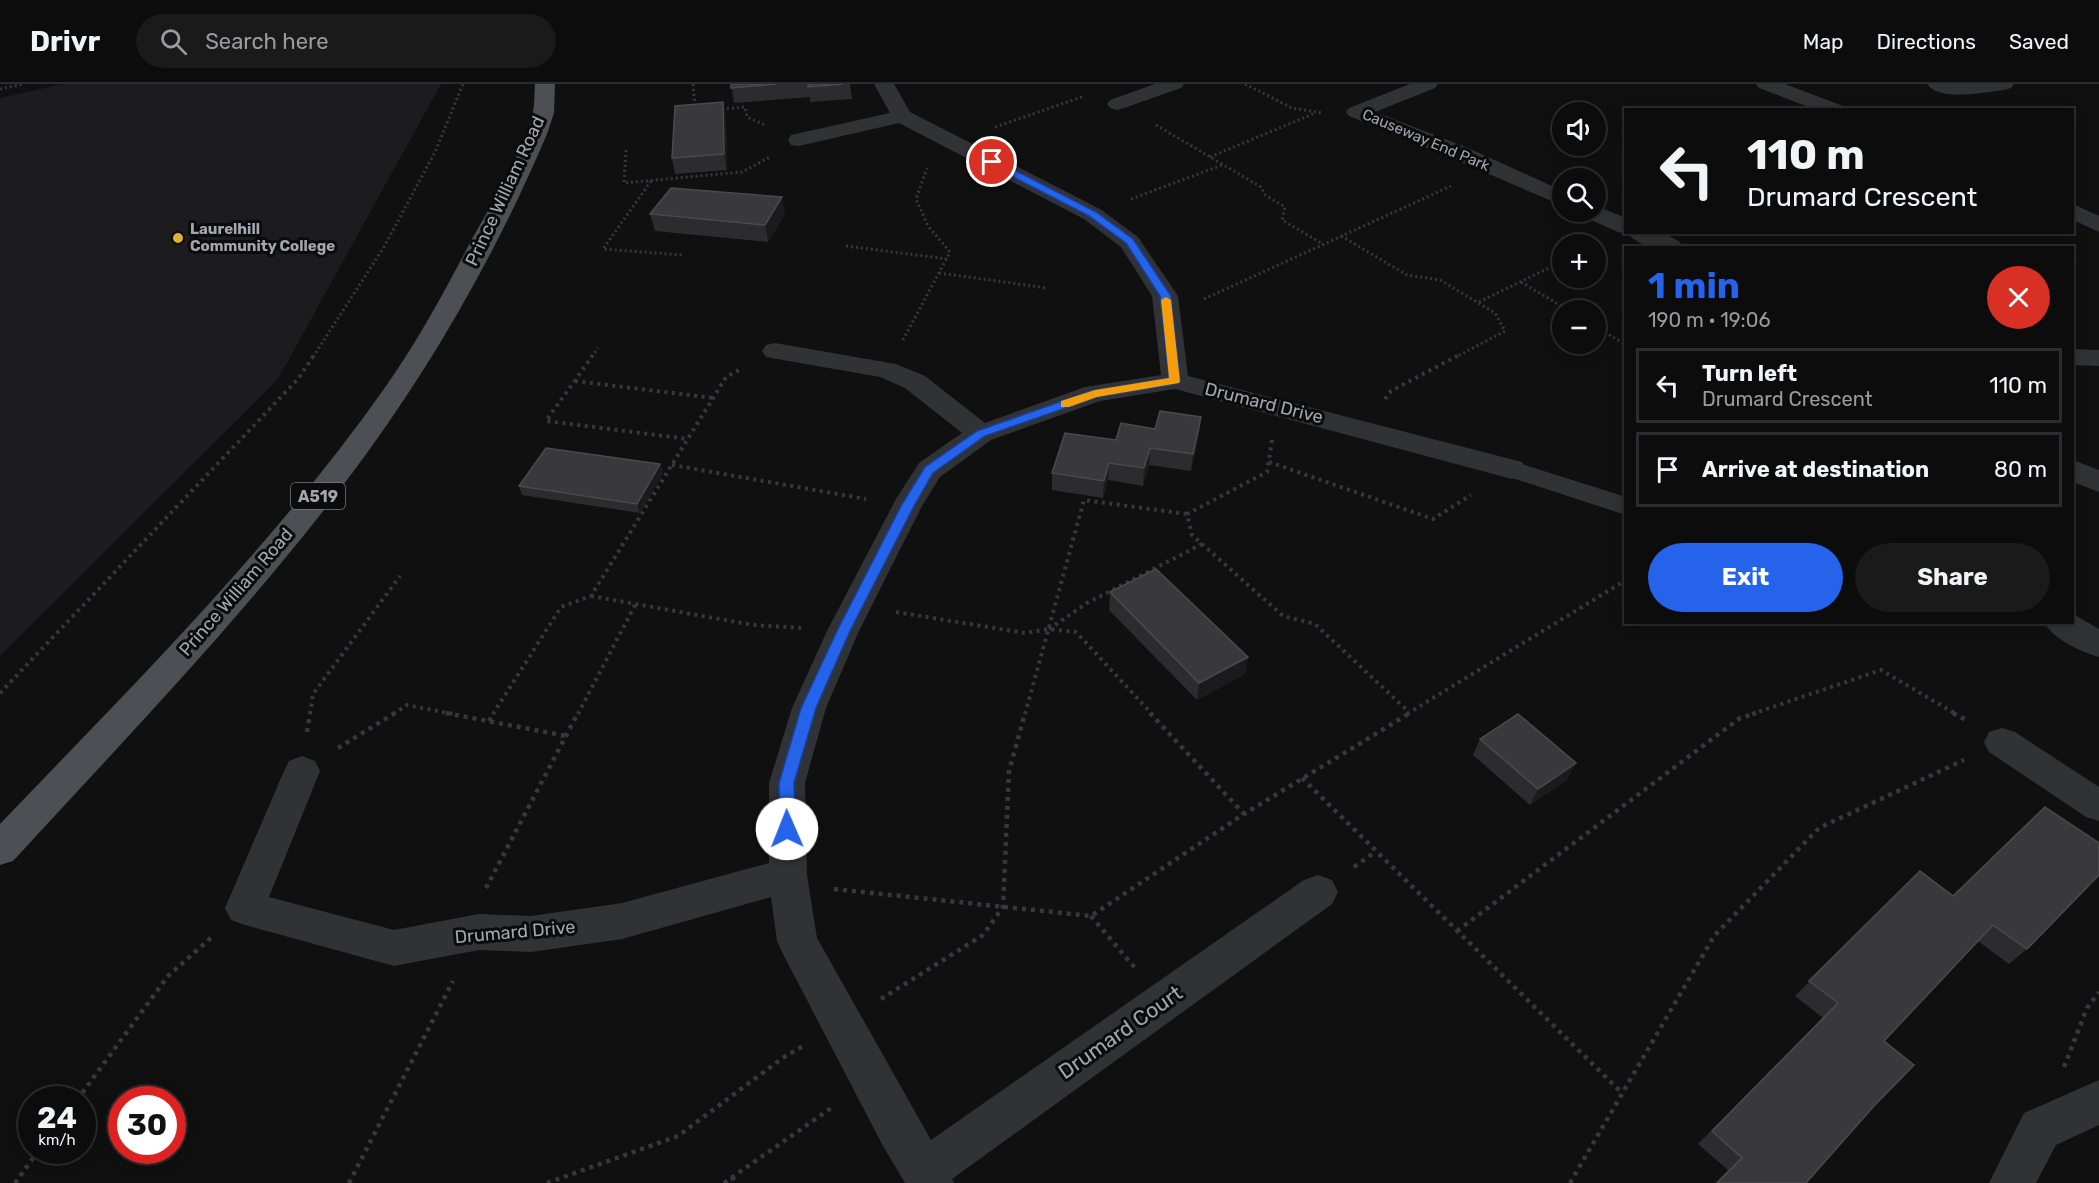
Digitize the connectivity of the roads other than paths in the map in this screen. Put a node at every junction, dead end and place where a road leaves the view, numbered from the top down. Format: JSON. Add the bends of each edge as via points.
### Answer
{"nodes":[{"id":1,"x":544,"y":84,"type":"edge"},
{"id":2,"x":884,"y":84,"type":"edge"},
{"id":3,"x":1174,"y":84,"type":"edge"},
{"id":4,"x":1428,"y":84,"type":"edge"},
{"id":5,"x":1767,"y":84,"type":"edge"},
{"id":6,"x":1937,"y":84,"type":"edge"},
{"id":7,"x":2004,"y":84,"type":"edge"},
{"id":8,"x":1117,"y":104,"type":"road end"},
{"id":9,"x":1831,"y":108,"type":"edge"},
{"id":10,"x":902,"y":116,"type":"junction"},
{"id":11,"x":799,"y":140,"type":"road end"},
{"id":12,"x":1552,"y":194,"type":"edge"},
{"id":13,"x":2074,"y":212,"type":"edge"},
{"id":14,"x":1606,"y":218,"type":"edge"},
{"id":15,"x":2099,"y":225,"type":"edge"},
{"id":16,"x":1624,"y":226,"type":"edge"},
{"id":17,"x":1643,"y":234,"type":"edge"},
{"id":18,"x":1669,"y":246,"type":"edge"},
{"id":19,"x":775,"y":351,"type":"road end"},
{"id":20,"x":2074,"y":357,"type":"edge"},
{"id":21,"x":2099,"y":358,"type":"edge"},
{"id":22,"x":1175,"y":381,"type":"junction"},
{"id":23,"x":981,"y":434,"type":"junction"},
{"id":24,"x":1512,"y":469,"type":"joint"},
{"id":25,"x":2074,"y":470,"type":"edge"},
{"id":26,"x":2099,"y":482,"type":"edge"},
{"id":27,"x":1624,"y":505,"type":"edge"},
{"id":28,"x":2063,"y":624,"type":"edge"},
{"id":29,"x":2099,"y":645,"type":"edge"},
{"id":30,"x":2002,"y":742,"type":"road end"},
{"id":31,"x":302,"y":771,"type":"road end"},
{"id":32,"x":2099,"y":806,"type":"edge"},
{"id":33,"x":0,"y":849,"type":"edge"},
{"id":34,"x":788,"y":875,"type":"junction"},
{"id":35,"x":1318,"y":892,"type":"dead end"},
{"id":36,"x":2099,"y":1102,"type":"edge"},
{"id":37,"x":927,"y":1177,"type":"edge"},
{"id":38,"x":2012,"y":1183,"type":"edge"}],
"edges":[{"from":1,"to":33,"type":"main road","name":"Prince William Road","number":"A519","via":[[542,120],[479,254],[425,348],[352,455],[213,622]]},
{"from":2,"to":10,"type":"street"},
{"from":3,"to":8,"type":"street"},
{"from":4,"to":12,"type":"street","name":"Causeway End Park","via":[[1356,112]]},
{"from":5,"to":9,"type":"street"},
{"from":6,"to":7,"type":"street","via":[[1951,90]]},
{"from":10,"to":11,"type":"street"},
{"from":10,"to":22,"type":"street","via":[[1092,214],[1130,242],[1165,296]]},
{"from":13,"to":15,"type":"street"},
{"from":14,"to":16,"type":"street"},
{"from":17,"to":18,"type":"street"},
{"from":19,"to":23,"type":"street","via":[[887,370],[915,382]]},
{"from":20,"to":21,"type":"street"},
{"from":22,"to":23,"type":"street","name":"Drumard Drive","via":[[1095,393]]},
{"from":22,"to":24,"type":"street","name":"Drumard Drive"},
{"from":23,"to":34,"type":"street","name":"Drumard Drive","via":[[929,470],[850,619],[809,708],[787,783]]},
{"from":24,"to":27,"type":"lane"},
{"from":25,"to":26,"type":"street"},
{"from":28,"to":29,"type":"street"},
{"from":30,"to":32,"type":"street"},
{"from":31,"to":34,"type":"street","name":"Drumard Drive","via":[[245,908],[394,948],[479,932],[531,934],[622,921]]},
{"from":34,"to":37,"type":"street","name":"Drumard Drive","via":[[797,941]]},
{"from":35,"to":37,"type":"street","name":"Drumard Court","via":[[1163,1001]]},
{"from":36,"to":38,"type":"street","via":[[2040,1129]]}]}
